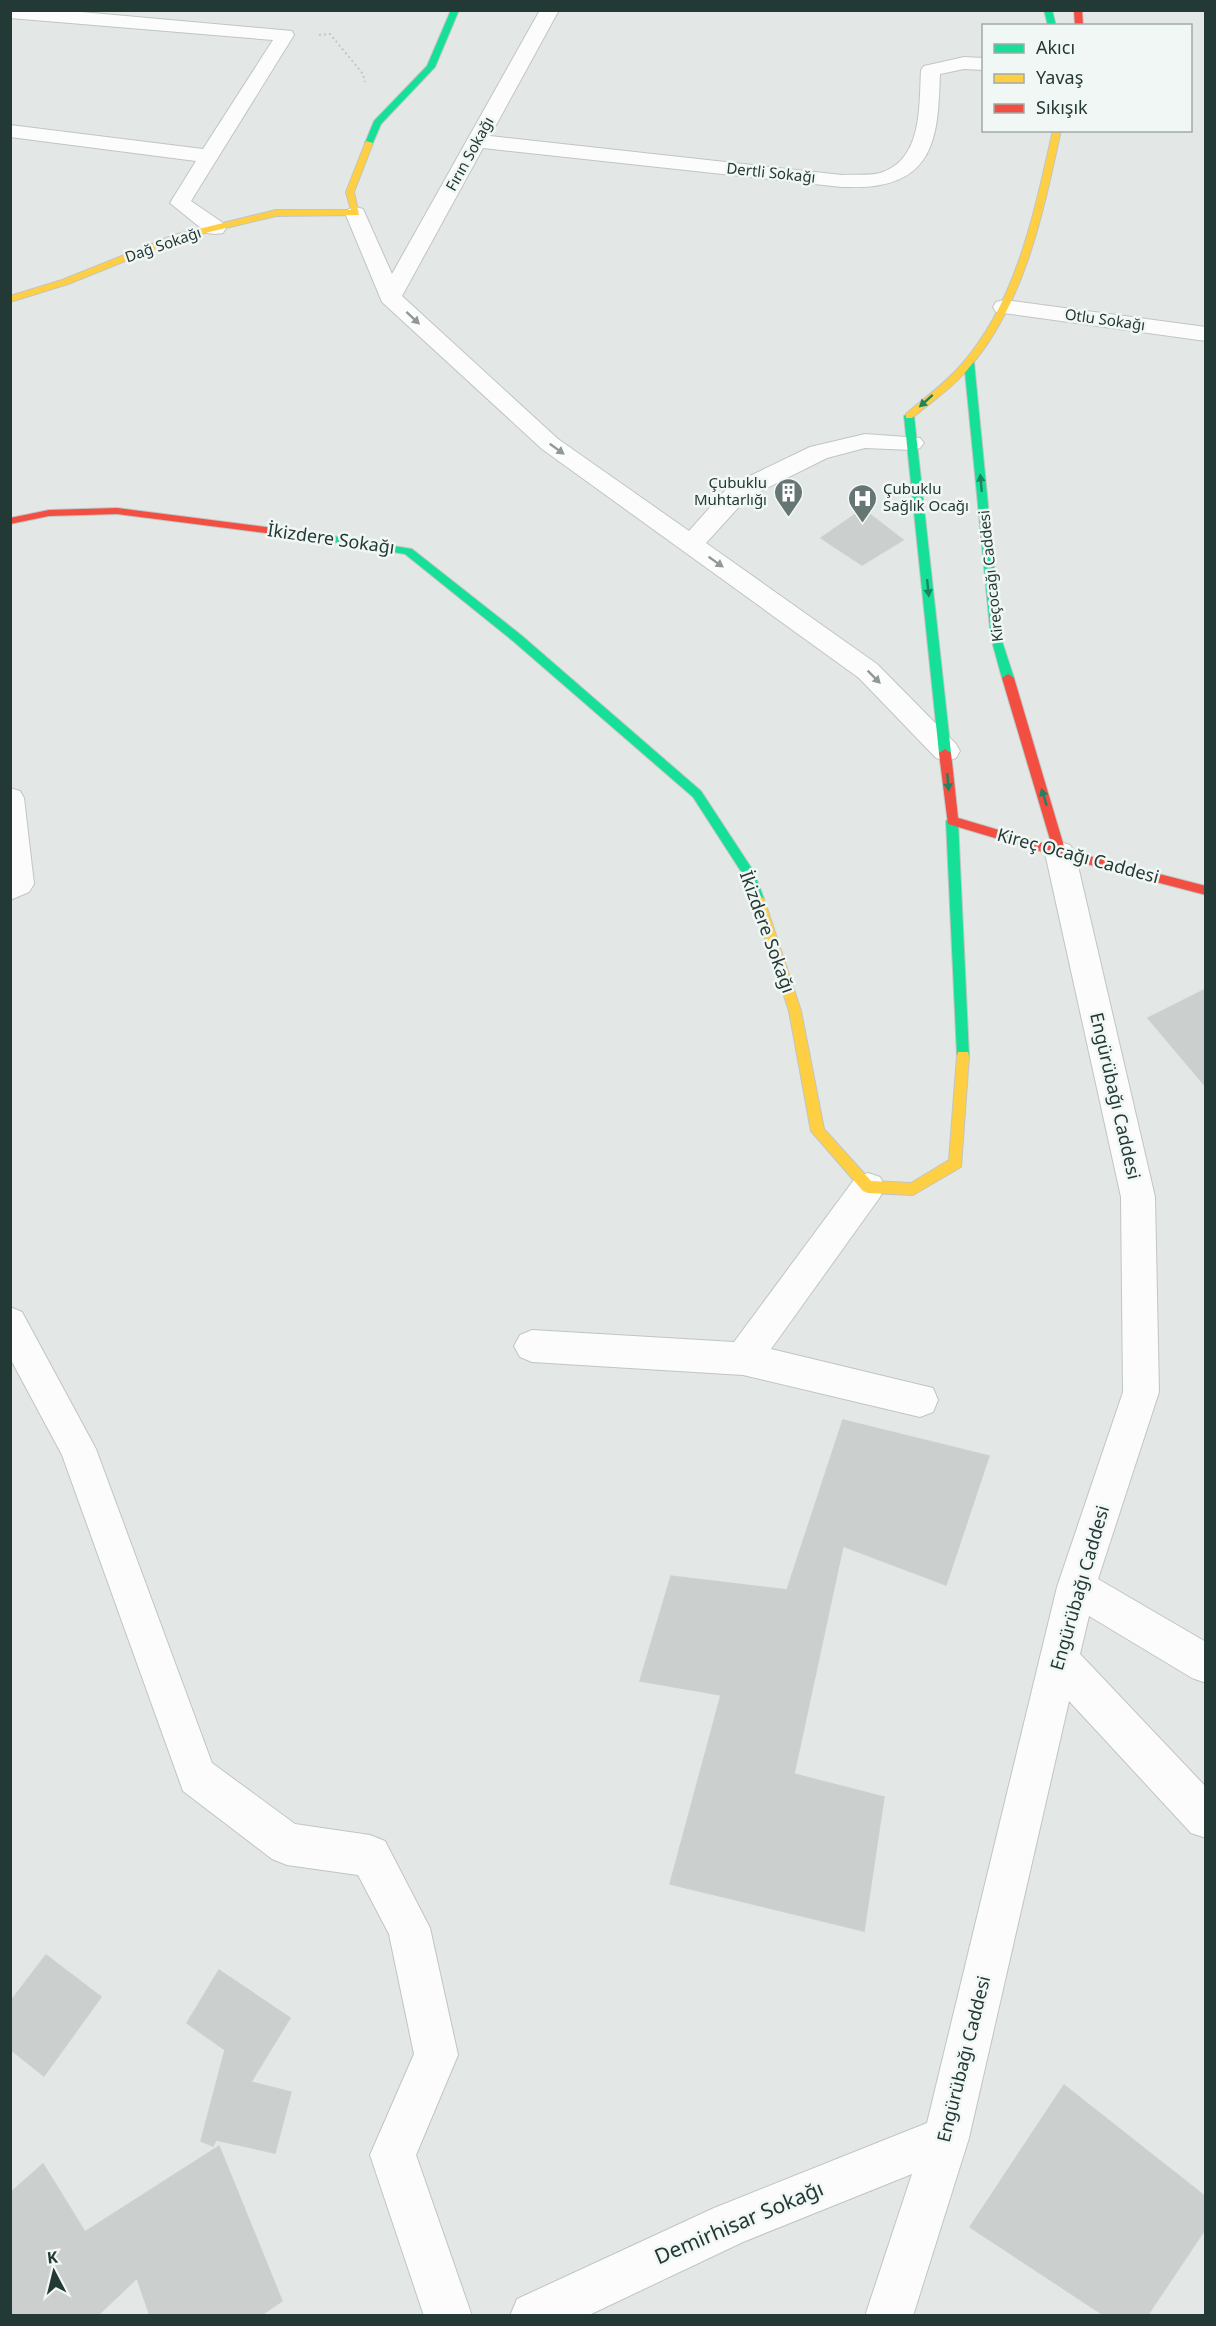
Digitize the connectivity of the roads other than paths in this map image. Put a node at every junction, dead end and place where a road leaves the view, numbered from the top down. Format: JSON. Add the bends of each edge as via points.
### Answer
{"nodes":[{"id":1,"x":455,"y":10,"type":"edge"},
{"id":2,"x":550,"y":10,"type":"edge"},
{"id":3,"x":10,"y":12,"type":"edge"},
{"id":4,"x":982,"y":64,"type":"edge"},
{"id":5,"x":10,"y":131,"type":"edge"},
{"id":6,"x":1057,"y":132,"type":"edge"},
{"id":7,"x":477,"y":141,"type":"junction"},
{"id":8,"x":209,"y":156,"type":"junction"},
{"id":9,"x":356,"y":213,"type":"junction"},
{"id":10,"x":215,"y":228,"type":"junction"},
{"id":11,"x":390,"y":297,"type":"junction"},
{"id":12,"x":10,"y":299,"type":"edge"},
{"id":13,"x":1004,"y":306,"type":"junction"},
{"id":14,"x":1206,"y":334,"type":"edge"},
{"id":15,"x":969,"y":362,"type":"junction"},
{"id":16,"x":912,"y":443,"type":"junction"},
{"id":17,"x":10,"y":521,"type":"edge"},
{"id":18,"x":690,"y":544,"type":"junction"},
{"id":19,"x":946,"y":751,"type":"junction"},
{"id":20,"x":10,"y":798,"type":"edge"},
{"id":21,"x":952,"y":821,"type":"junction"},
{"id":22,"x":1060,"y":853,"type":"junction"},
{"id":23,"x":10,"y":889,"type":"edge"},
{"id":24,"x":1206,"y":891,"type":"edge"},
{"id":25,"x":868,"y":1187,"type":"junction"},
{"id":26,"x":10,"y":1323,"type":"edge"},
{"id":27,"x":532,"y":1346,"type":"dead end"},
{"id":28,"x":743,"y":1359,"type":"junction"},
{"id":29,"x":920,"y":1400,"type":"dead end"},
{"id":30,"x":1076,"y":1587,"type":"junction"},
{"id":31,"x":1058,"y":1660,"type":"junction"},
{"id":32,"x":1206,"y":1664,"type":"edge"},
{"id":33,"x":1206,"y":1818,"type":"edge"},
{"id":34,"x":946,"y":2138,"type":"junction"},
{"id":35,"x":447,"y":2316,"type":"edge"},
{"id":36,"x":534,"y":2316,"type":"edge"},
{"id":37,"x":889,"y":2316,"type":"edge"}],
"edges":[{"from":1,"to":9,"type":"street","via":[[431,67],[377,123],[350,192]]},
{"from":2,"to":7,"type":"street","name":"Fırın Sokağı"},
{"from":3,"to":8,"type":"street","via":[[285,35]]},
{"from":4,"to":7,"type":"street","name":"Dertli Sokağı","via":[[964,63],[931,70],[926,137],[907,169],[886,178],[842,181]]},
{"from":5,"to":8,"type":"street"},
{"from":6,"to":13,"type":"street","via":[[1042,198]]},
{"from":7,"to":11,"type":"street","name":"Fırın Sokağı"},
{"from":8,"to":10,"type":"street","via":[[180,203]]},
{"from":9,"to":10,"type":"street","name":"Dağ Sokağı","via":[[276,213]]},
{"from":9,"to":11,"type":"street"},
{"from":10,"to":12,"type":"street","name":"Dağ Sokağı","via":[[177,237],[65,282]]},
{"from":11,"to":18,"type":"street","one_way":true,"via":[[550,444]]},
{"from":13,"to":14,"type":"street","name":"Otlu Sokağı"},
{"from":13,"to":15,"type":"street"},
{"from":15,"to":16,"type":"street","one_way":true,"via":[[909,416]]},
{"from":22,"to":15,"type":"street","name":"Kireçocağı Caddesi","one_way":true,"via":[[996,638]]},
{"from":16,"to":18,"type":"street","via":[[865,441],[819,452],[738,492]]},
{"from":16,"to":19,"type":"street","one_way":true},
{"from":17,"to":25,"type":"street","name":"İkizdere Sokağı","via":[[49,513],[117,511],[408,550],[517,638],[697,794],[750,874],[795,1011],[818,1131]]},
{"from":18,"to":19,"type":"street","one_way":true,"via":[[868,671]]},
{"from":19,"to":21,"type":"street","one_way":true},
{"from":20,"to":23,"type":"street","via":[[19,884]]},
{"from":21,"to":22,"type":"street","name":"Kireç Ocağı Caddesi"},
{"from":21,"to":25,"type":"street","via":[[963,1059],[956,1163],[913,1189]]},
{"from":22,"to":24,"type":"street","name":"Kireç Ocağı Caddesi"},
{"from":22,"to":30,"type":"street","name":"Engürübağı Caddesi","via":[[1138,1197],[1141,1392]]},
{"from":25,"to":28,"type":"street"},
{"from":26,"to":35,"type":"street","via":[[78,1449],[197,1777],[287,1844],[370,1856],[409,1928],[436,2055],[393,2155]]},
{"from":27,"to":28,"type":"street"},
{"from":28,"to":29,"type":"street"},
{"from":30,"to":31,"type":"street","name":"Engürübağı Caddesi"},
{"from":30,"to":32,"type":"street"},
{"from":31,"to":33,"type":"street"},
{"from":31,"to":34,"type":"street","name":"Engürübağı Caddesi"},
{"from":34,"to":36,"type":"street","name":"Demirhisar Sokağı","via":[[730,2224]]},
{"from":34,"to":37,"type":"street","name":"Engürübağı Caddesi"}]}
